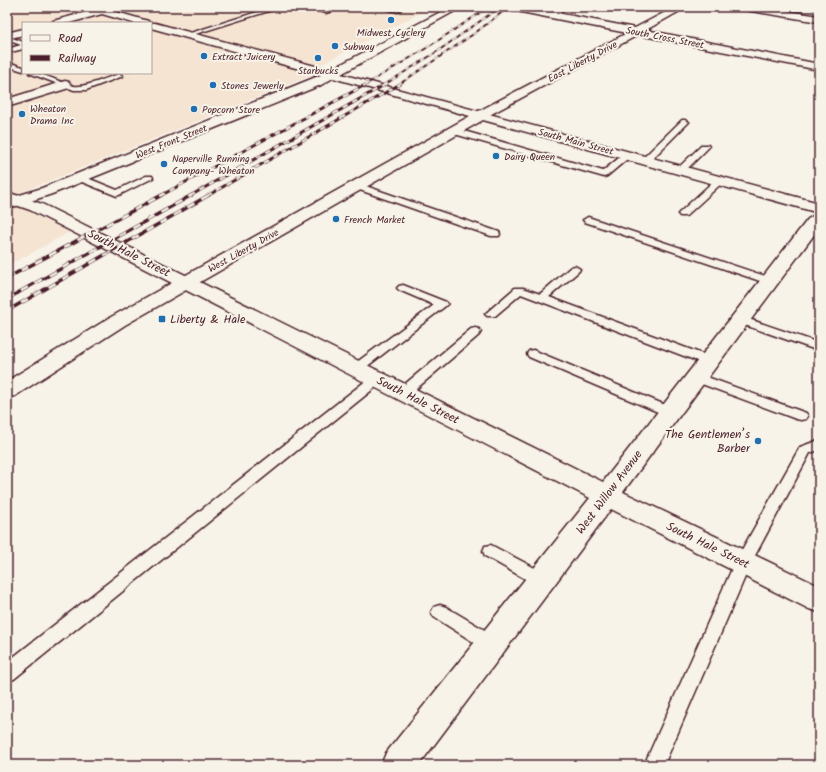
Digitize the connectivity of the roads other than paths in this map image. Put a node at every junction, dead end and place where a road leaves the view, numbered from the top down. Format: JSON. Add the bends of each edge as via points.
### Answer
{"nodes":[{"id":1,"x":86,"y":7,"type":"edge"},
{"id":2,"x":118,"y":7,"type":"edge"},
{"id":3,"x":279,"y":7,"type":"edge"},
{"id":4,"x":307,"y":7,"type":"edge"},
{"id":5,"x":339,"y":7,"type":"edge"},
{"id":6,"x":348,"y":7,"type":"edge"},
{"id":7,"x":353,"y":7,"type":"edge"},
{"id":8,"x":382,"y":7,"type":"edge"},
{"id":9,"x":457,"y":7,"type":"edge"},
{"id":10,"x":511,"y":7,"type":"edge"},
{"id":11,"x":563,"y":7,"type":"edge"},
{"id":12,"x":682,"y":7,"type":"edge"},
{"id":13,"x":748,"y":7,"type":"edge"},
{"id":14,"x":816,"y":7,"type":"edge"},
{"id":15,"x":819,"y":8,"type":"edge"},
{"id":16,"x":398,"y":10,"type":"dead end"},
{"id":17,"x":102,"y":11,"type":"junction"},
{"id":18,"x":553,"y":15,"type":"junction"},
{"id":19,"x":819,"y":20,"type":"edge"},
{"id":20,"x":61,"y":22,"type":"edge"},
{"id":21,"x":140,"y":22,"type":"edge"},
{"id":22,"x":152,"y":25,"type":"edge"},
{"id":23,"x":638,"y":31,"type":"junction"},
{"id":24,"x":22,"y":32,"type":"edge"},
{"id":25,"x":187,"y":35,"type":"junction"},
{"id":26,"x":7,"y":37,"type":"edge"},
{"id":27,"x":22,"y":44,"type":"edge"},
{"id":28,"x":22,"y":47,"type":"edge"},
{"id":29,"x":7,"y":51,"type":"edge"},
{"id":30,"x":22,"y":63,"type":"edge"},
{"id":31,"x":9,"y":66,"type":"edge"},
{"id":32,"x":819,"y":67,"type":"edge"},
{"id":33,"x":22,"y":70,"type":"edge"},
{"id":34,"x":35,"y":74,"type":"edge"},
{"id":35,"x":54,"y":74,"type":"edge"},
{"id":36,"x":333,"y":74,"type":"junction"},
{"id":37,"x":120,"y":76,"type":"dead end"},
{"id":38,"x":43,"y":77,"type":"junction"},
{"id":39,"x":65,"y":85,"type":"junction"},
{"id":40,"x":7,"y":103,"type":"edge"},
{"id":41,"x":482,"y":115,"type":"junction"},
{"id":42,"x":685,"y":122,"type":"dead end"},
{"id":43,"x":454,"y":131,"type":"junction"},
{"id":44,"x":705,"y":147,"type":"dead end"},
{"id":45,"x":628,"y":155,"type":"junction"},
{"id":46,"x":646,"y":160,"type":"junction"},
{"id":47,"x":681,"y":170,"type":"junction"},
{"id":48,"x":80,"y":178,"type":"junction"},
{"id":49,"x":149,"y":178,"type":"dead end"},
{"id":50,"x":720,"y":180,"type":"junction"},
{"id":51,"x":357,"y":186,"type":"junction"},
{"id":52,"x":10,"y":201,"type":"edge"},
{"id":53,"x":819,"y":208,"type":"edge"},
{"id":54,"x":683,"y":214,"type":"dead end"},
{"id":55,"x":819,"y":219,"type":"edge"},
{"id":56,"x":588,"y":220,"type":"dead end"},
{"id":57,"x":495,"y":234,"type":"dead end"},
{"id":58,"x":575,"y":269,"type":"dead end"},
{"id":59,"x":770,"y":281,"type":"junction"},
{"id":60,"x":186,"y":282,"type":"junction"},
{"id":61,"x":403,"y":288,"type":"dead end"},
{"id":62,"x":541,"y":299,"type":"junction"},
{"id":63,"x":491,"y":314,"type":"dead end"},
{"id":64,"x":740,"y":320,"type":"junction"},
{"id":65,"x":475,"y":332,"type":"dead end"},
{"id":66,"x":819,"y":347,"type":"edge"},
{"id":67,"x":533,"y":354,"type":"dead end"},
{"id":68,"x":702,"y":369,"type":"junction"},
{"id":69,"x":366,"y":373,"type":"junction"},
{"id":70,"x":7,"y":391,"type":"edge"},
{"id":71,"x":404,"y":392,"type":"junction"},
{"id":72,"x":670,"y":412,"type":"junction"},
{"id":73,"x":801,"y":416,"type":"dead end"},
{"id":74,"x":819,"y":445,"type":"edge"},
{"id":75,"x":606,"y":495,"type":"junction"},
{"id":76,"x":492,"y":552,"type":"dead end"},
{"id":77,"x":743,"y":562,"type":"junction"},
{"id":78,"x":542,"y":580,"type":"junction"},
{"id":79,"x":819,"y":600,"type":"edge"},
{"id":80,"x":440,"y":612,"type":"dead end"},
{"id":81,"x":492,"y":644,"type":"junction"},
{"id":82,"x":7,"y":673,"type":"edge"},
{"id":83,"x":398,"y":765,"type":"edge"},
{"id":84,"x":654,"y":765,"type":"edge"}],
"edges":[{"from":1,"to":17,"type":"street"},
{"from":2,"to":17,"type":"street"},
{"from":3,"to":25,"type":"lane"},
{"from":4,"to":5,"type":"lane","via":[[326,11]]},
{"from":6,"to":7,"type":"lane"},
{"from":8,"to":16,"type":"lane"},
{"from":9,"to":36,"type":"street","name":"West Front Street"},
{"from":10,"to":18,"type":"street","name":"South Cross Street"},
{"from":11,"to":18,"type":"lane"},
{"from":12,"to":23,"type":"street","name":"East Liberty Drive"},
{"from":13,"to":19,"type":"street"},
{"from":14,"to":15,"type":"lane"},
{"from":17,"to":20,"type":"street"},
{"from":17,"to":21,"type":"street"},
{"from":18,"to":23,"type":"street","name":"South Cross Street"},
{"from":22,"to":25,"type":"street","name":"South Main Street"},
{"from":23,"to":32,"type":"street","name":"South Cross Street"},
{"from":23,"to":41,"type":"street","name":"East Liberty Drive"},
{"from":24,"to":26,"type":"street"},
{"from":25,"to":36,"type":"street","name":"South Main Street"},
{"from":26,"to":27,"type":"lane"},
{"from":28,"to":29,"type":"lane"},
{"from":30,"to":31,"type":"lane"},
{"from":31,"to":33,"type":"lane"},
{"from":34,"to":38,"type":"lane"},
{"from":35,"to":38,"type":"lane"},
{"from":36,"to":41,"type":"street","name":"South Main Street"},
{"from":36,"to":48,"type":"street","name":"West Front Street"},
{"from":37,"to":39,"type":"lane","via":[[83,88]]},
{"from":38,"to":39,"type":"lane"},
{"from":39,"to":40,"type":"street"},
{"from":41,"to":43,"type":"street","name":"West Liberty Drive"},
{"from":41,"to":45,"type":"street","name":"South Main Street"},
{"from":42,"to":46,"type":"lane"},
{"from":43,"to":45,"type":"lane","via":[[604,174]]},
{"from":43,"to":51,"type":"street","name":"West Liberty Drive"},
{"from":44,"to":47,"type":"lane"},
{"from":45,"to":46,"type":"street","name":"South Main Street"},
{"from":46,"to":47,"type":"street","name":"South Main Street"},
{"from":47,"to":50,"type":"street","name":"South Main Street"},
{"from":48,"to":49,"type":"lane","via":[[117,193]]},
{"from":48,"to":52,"type":"street","name":"West Front Street"},
{"from":50,"to":53,"type":"street","name":"South Main Street"},
{"from":50,"to":54,"type":"lane"},
{"from":51,"to":57,"type":"lane"},
{"from":51,"to":60,"type":"street","name":"West Liberty Drive"},
{"from":52,"to":60,"type":"street","name":"South Hale Street","via":[[36,207]]},
{"from":55,"to":59,"type":"street","name":"West Willow Avenue"},
{"from":56,"to":59,"type":"lane"},
{"from":58,"to":62,"type":"lane"},
{"from":59,"to":64,"type":"street","name":"West Willow Avenue"},
{"from":60,"to":69,"type":"street","name":"South Hale Street"},
{"from":60,"to":70,"type":"street","name":"West Liberty Drive","via":[[118,321]]},
{"from":61,"to":69,"type":"lane","via":[[442,304]]},
{"from":62,"to":63,"type":"lane","via":[[519,290]]},
{"from":62,"to":68,"type":"lane"},
{"from":64,"to":66,"type":"lane"},
{"from":64,"to":68,"type":"street","name":"West Willow Avenue"},
{"from":65,"to":71,"type":"lane"},
{"from":67,"to":72,"type":"lane"},
{"from":68,"to":72,"type":"street","name":"West Willow Avenue"},
{"from":68,"to":73,"type":"lane"},
{"from":69,"to":71,"type":"street","name":"South Hale Street"},
{"from":69,"to":82,"type":"lane"},
{"from":71,"to":75,"type":"street","name":"South Hale Street"},
{"from":72,"to":75,"type":"street","name":"West Willow Avenue"},
{"from":74,"to":77,"type":"lane","via":[[805,450]]},
{"from":75,"to":77,"type":"street","name":"South Hale Street"},
{"from":75,"to":78,"type":"street","name":"West Willow Avenue"},
{"from":76,"to":78,"type":"lane"},
{"from":77,"to":79,"type":"street","name":"South Hale Street"},
{"from":77,"to":84,"type":"lane"},
{"from":78,"to":81,"type":"street","name":"West Willow Avenue"},
{"from":80,"to":81,"type":"lane"},
{"from":81,"to":83,"type":"street","name":"West Willow Avenue"}]}
